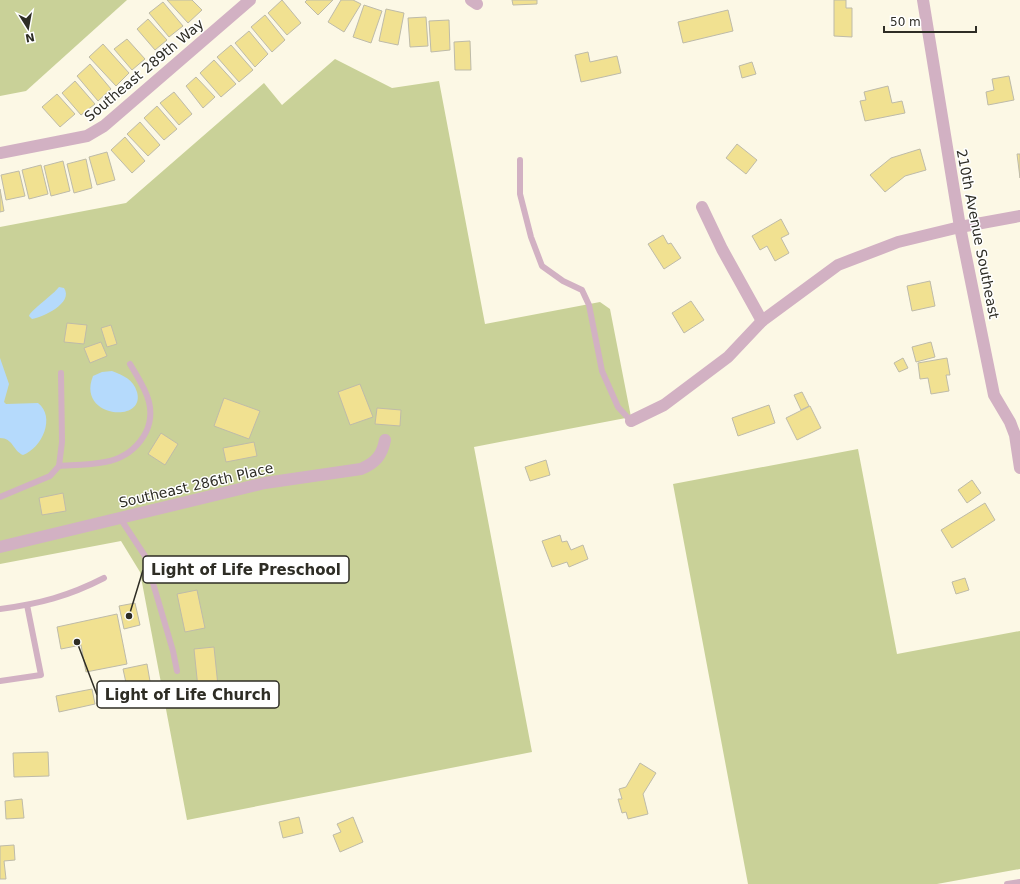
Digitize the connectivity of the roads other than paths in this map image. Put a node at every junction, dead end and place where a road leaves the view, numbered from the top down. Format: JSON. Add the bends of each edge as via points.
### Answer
{"nodes":[{"id":1,"x":250,"y":0,"type":"edge"},
{"id":2,"x":923,"y":0,"type":"edge"},
{"id":3,"x":0,"y":153,"type":"edge"},
{"id":4,"x":520,"y":160,"type":"dead end"},
{"id":5,"x":702,"y":207,"type":"dead end"},
{"id":6,"x":1020,"y":216,"type":"edge"},
{"id":7,"x":960,"y":227,"type":"junction"},
{"id":8,"x":762,"y":321,"type":"junction"},
{"id":9,"x":130,"y":364,"type":"dead end"},
{"id":10,"x":61,"y":373,"type":"dead end"},
{"id":11,"x":631,"y":421,"type":"joint"},
{"id":12,"x":385,"y":440,"type":"dead end"},
{"id":13,"x":59,"y":466,"type":"junction"},
{"id":14,"x":1020,"y":468,"type":"edge"},
{"id":15,"x":0,"y":496,"type":"edge"},
{"id":16,"x":120,"y":518,"type":"junction"},
{"id":17,"x":0,"y":547,"type":"edge"},
{"id":18,"x":104,"y":578,"type":"dead end"},
{"id":19,"x":27,"y":605,"type":"junction"},
{"id":20,"x":0,"y":609,"type":"edge"},
{"id":21,"x":177,"y":671,"type":"dead end"},
{"id":22,"x":0,"y":681,"type":"edge"},
{"id":23,"x":1020,"y":882,"type":"edge"},
{"id":24,"x":1008,"y":884,"type":"edge"}],
"edges":[{"from":1,"to":3,"type":"street","name":"Southeast 289th Way","via":[[104,126],[87,136]]},
{"from":2,"to":7,"type":"street","name":"210th Avenue Southeast"},
{"from":4,"to":11,"type":"lane","via":[[520,194],[531,237],[542,266],[563,281],[582,290],[589,305],[602,371],[618,407]]},
{"from":5,"to":8,"type":"street"},
{"from":6,"to":7,"type":"street"},
{"from":7,"to":8,"type":"street","via":[[898,242],[838,264]]},
{"from":7,"to":14,"type":"street","name":"210th Avenue Southeast","via":[[994,395],[1015,436]]},
{"from":8,"to":11,"type":"street","via":[[728,357],[664,405]]},
{"from":9,"to":13,"type":"lane","via":[[149,401],[150,420],[146,434],[120,458],[106,462]]},
{"from":10,"to":13,"type":"lane","via":[[62,442]]},
{"from":12,"to":16,"type":"street","name":"Southeast 286th Place","via":[[383,451],[374,463],[361,469],[265,483]]},
{"from":13,"to":15,"type":"lane","via":[[50,476]]},
{"from":16,"to":17,"type":"street","name":"Southeast 286th Place"},
{"from":16,"to":21,"type":"lane","via":[[145,556]]},
{"from":18,"to":19,"type":"lane","via":[[77,592]]},
{"from":19,"to":20,"type":"lane"},
{"from":19,"to":22,"type":"lane","via":[[41,675]]},
{"from":23,"to":24,"type":"lane"}]}
